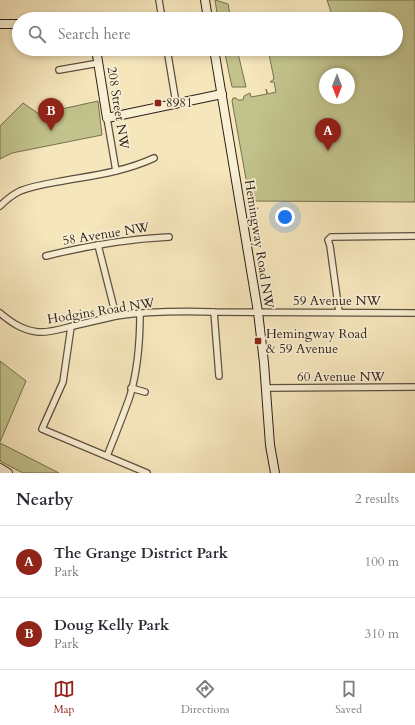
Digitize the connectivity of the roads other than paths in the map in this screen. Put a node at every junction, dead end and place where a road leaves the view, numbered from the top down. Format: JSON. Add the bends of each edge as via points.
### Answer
{"nodes":[{"id":1,"x":159,"y":0,"type":"edge"},
{"id":2,"x":205,"y":0,"type":"edge"},
{"id":3,"x":161,"y":12,"type":"edge"},
{"id":4,"x":207,"y":12,"type":"edge"},
{"id":5,"x":0,"y":24,"type":"edge"},
{"id":6,"x":12,"y":24,"type":"edge"},
{"id":7,"x":98,"y":56,"type":"edge"},
{"id":8,"x":168,"y":56,"type":"edge"},
{"id":9,"x":215,"y":56,"type":"edge"},
{"id":10,"x":99,"y":63,"type":"junction"},
{"id":11,"x":59,"y":70,"type":"dead end"},
{"id":12,"x":222,"y":94,"type":"junction"},
{"id":13,"x":176,"y":103,"type":"junction"},
{"id":14,"x":107,"y":118,"type":"junction"},
{"id":15,"x":154,"y":158,"type":"dead end"},
{"id":16,"x":116,"y":171,"type":"junction"},
{"id":17,"x":0,"y":206,"type":"edge"},
{"id":18,"x":415,"y":236,"type":"edge"},
{"id":19,"x":168,"y":237,"type":"dead end"},
{"id":20,"x":98,"y":245,"type":"junction"},
{"id":21,"x":46,"y":256,"type":"dead end"},
{"id":22,"x":214,"y":312,"type":"junction"},
{"id":23,"x":258,"y":312,"type":"junction"},
{"id":24,"x":339,"y":312,"type":"junction"},
{"id":25,"x":0,"y":313,"type":"edge"},
{"id":26,"x":140,"y":313,"type":"junction"},
{"id":27,"x":415,"y":313,"type":"edge"},
{"id":28,"x":116,"y":316,"type":"junction"},
{"id":29,"x":71,"y":327,"type":"junction"},
{"id":30,"x":219,"y":376,"type":"dead end"},
{"id":31,"x":415,"y":387,"type":"edge"},
{"id":32,"x":131,"y":388,"type":"junction"},
{"id":33,"x":266,"y":388,"type":"junction"},
{"id":34,"x":145,"y":392,"type":"dead end"},
{"id":35,"x":270,"y":445,"type":"junction"},
{"id":36,"x":107,"y":456,"type":"junction"},
{"id":37,"x":0,"y":468,"type":"edge"},
{"id":38,"x":8,"y":473,"type":"edge"},
{"id":39,"x":147,"y":473,"type":"edge"},
{"id":40,"x":270,"y":473,"type":"edge"},
{"id":41,"x":275,"y":473,"type":"edge"}],
"edges":[{"from":1,"to":3,"type":"street"},
{"from":2,"to":4,"type":"street"},
{"from":5,"to":6,"type":"street"},
{"from":7,"to":10,"type":"street","name":"208 Street NW"},
{"from":8,"to":13,"type":"street"},
{"from":9,"to":12,"type":"street","name":"Hemingway Road NW"},
{"from":10,"to":11,"type":"street"},
{"from":10,"to":14,"type":"street","name":"208 Street NW"},
{"from":12,"to":13,"type":"street"},
{"from":12,"to":23,"type":"street","name":"Hemingway Road NW"},
{"from":13,"to":14,"type":"street"},
{"from":14,"to":16,"type":"street","name":"208 Street NW"},
{"from":15,"to":16,"type":"street"},
{"from":16,"to":17,"type":"street","via":[[20,191]]},
{"from":18,"to":24,"type":"street","via":[[331,237],[328,240]]},
{"from":19,"to":20,"type":"street","name":"58 Avenue NW"},
{"from":20,"to":21,"type":"street","name":"58 Avenue NW"},
{"from":20,"to":28,"type":"street"},
{"from":22,"to":23,"type":"street","name":"Hodgins Road NW"},
{"from":22,"to":26,"type":"street","name":"Hodgins Road NW"},
{"from":22,"to":30,"type":"street"},
{"from":23,"to":24,"type":"street","name":"59 Avenue NW"},
{"from":23,"to":33,"type":"street","name":"Hemingway Road NW"},
{"from":24,"to":27,"type":"street","name":"59 Avenue NW"},
{"from":25,"to":29,"type":"street","name":"Hodgins Road NW","via":[[21,328],[38,332]]},
{"from":26,"to":28,"type":"street","name":"Hodgins Road NW"},
{"from":26,"to":32,"type":"street","via":[[139,353]]},
{"from":28,"to":29,"type":"street","name":"Hodgins Road NW"},
{"from":29,"to":36,"type":"street","via":[[62,382],[42,428]]},
{"from":31,"to":33,"type":"street","name":"60 Avenue NW"},
{"from":32,"to":34,"type":"street"},
{"from":32,"to":36,"type":"street"},
{"from":33,"to":35,"type":"street","name":"Hemingway Road NW"},
{"from":35,"to":40,"type":"street","name":"Hemingway Road NW"},
{"from":35,"to":41,"type":"street","name":"Hemingway Road NW"},
{"from":36,"to":39,"type":"street"},
{"from":37,"to":38,"type":"street"}]}
